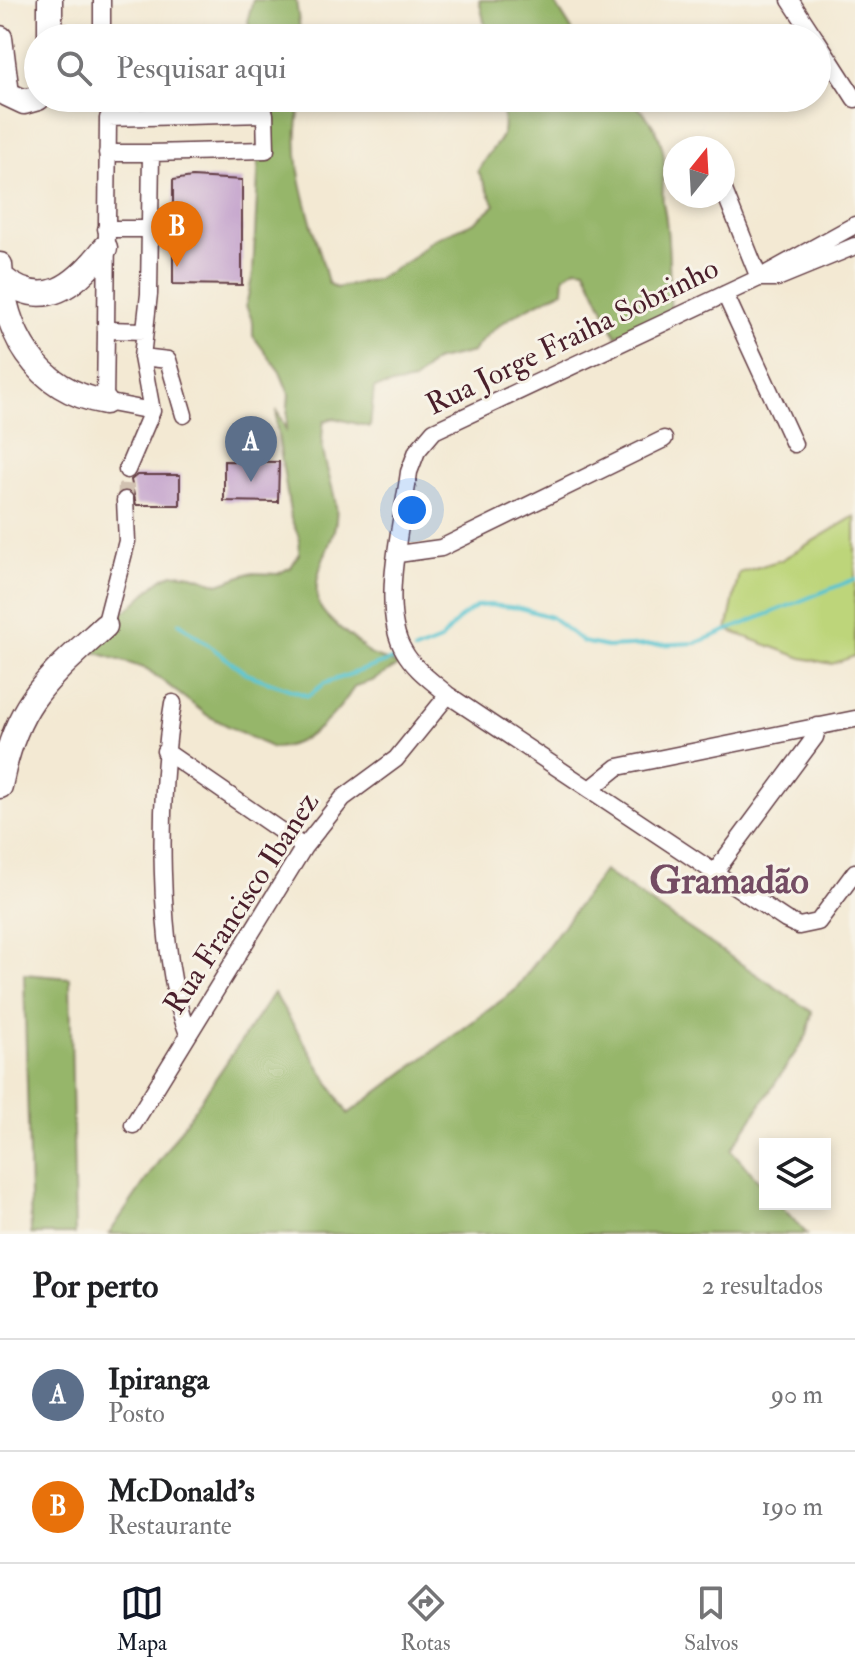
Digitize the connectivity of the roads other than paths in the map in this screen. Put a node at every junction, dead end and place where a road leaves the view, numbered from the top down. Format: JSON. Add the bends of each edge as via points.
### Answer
{"nodes":[{"id":1,"x":50,"y":0,"type":"edge"},
{"id":2,"x":102,"y":0,"type":"edge"},
{"id":3,"x":790,"y":0,"type":"edge"},
{"id":4,"x":50,"y":24,"type":"edge"},
{"id":5,"x":102,"y":24,"type":"edge"},
{"id":6,"x":806,"y":24,"type":"edge"},
{"id":7,"x":0,"y":38,"type":"edge"},
{"id":8,"x":831,"y":62,"type":"edge"},
{"id":9,"x":855,"y":99,"type":"edge"},
{"id":10,"x":24,"y":102,"type":"edge"},
{"id":11,"x":107,"y":153,"type":"junction"},
{"id":12,"x":151,"y":153,"type":"junction"},
{"id":13,"x":731,"y":208,"type":"edge"},
{"id":14,"x":855,"y":225,"type":"edge"},
{"id":15,"x":148,"y":229,"type":"junction"},
{"id":16,"x":106,"y":239,"type":"junction"},
{"id":17,"x":855,"y":246,"type":"edge"},
{"id":18,"x":0,"y":265,"type":"edge"},
{"id":19,"x":1,"y":277,"type":"edge"},
{"id":20,"x":759,"y":278,"type":"junction"},
{"id":21,"x":725,"y":294,"type":"junction"},
{"id":22,"x":106,"y":330,"type":"junction"},
{"id":23,"x":145,"y":331,"type":"junction"},
{"id":24,"x":142,"y":357,"type":"junction"},
{"id":25,"x":105,"y":402,"type":"junction"},
{"id":26,"x":152,"y":411,"type":"junction"},
{"id":27,"x":184,"y":415,"type":"dead end"},
{"id":28,"x":664,"y":439,"type":"dead end"},
{"id":29,"x":794,"y":444,"type":"dead end"},
{"id":30,"x":127,"y":470,"type":"tunnel mouth"},
{"id":31,"x":125,"y":500,"type":"tunnel mouth"},
{"id":32,"x":398,"y":554,"type":"junction"},
{"id":33,"x":105,"y":626,"type":"joint"},
{"id":34,"x":448,"y":695,"type":"junction"},
{"id":35,"x":173,"y":703,"type":"dead end"},
{"id":36,"x":855,"y":719,"type":"edge"},
{"id":37,"x":818,"y":726,"type":"junction"},
{"id":38,"x":165,"y":751,"type":"junction"},
{"id":39,"x":0,"y":786,"type":"edge"},
{"id":40,"x":592,"y":788,"type":"junction"},
{"id":41,"x":304,"y":847,"type":"junction"},
{"id":42,"x":715,"y":872,"type":"junction"},
{"id":43,"x":855,"y":872,"type":"edge"},
{"id":44,"x":188,"y":1034,"type":"junction"},
{"id":45,"x":133,"y":1125,"type":"dead end"}],
"edges":[{"from":1,"to":4,"type":"highway"},
{"from":2,"to":5,"type":"street"},
{"from":3,"to":6,"type":"street"},
{"from":7,"to":10,"type":"highway","via":[[7,94]]},
{"from":8,"to":9,"type":"street"},
{"from":11,"to":12,"type":"street"},
{"from":11,"to":12,"type":"street","via":[[108,118],[265,114],[266,150]]},
{"from":11,"to":16,"type":"street"},
{"from":12,"to":15,"type":"street"},
{"from":13,"to":20,"type":"street"},
{"from":14,"to":20,"type":"street"},
{"from":15,"to":16,"type":"street"},
{"from":15,"to":23,"type":"street"},
{"from":16,"to":19,"type":"highway","via":[[79,278],[62,290],[44,295],[13,287]]},
{"from":16,"to":22,"type":"street"},
{"from":17,"to":20,"type":"street","via":[[777,278]]},
{"from":18,"to":19,"type":"highway"},
{"from":19,"to":25,"type":"highway","via":[[11,323],[41,371],[77,397]]},
{"from":20,"to":21,"type":"street","name":"Rua Jorge Fraiha Sobrinho"},
{"from":21,"to":29,"type":"street"},
{"from":21,"to":32,"type":"street","name":"Rua Jorge Fraiha Sobrinho","via":[[434,431],[412,461]]},
{"from":22,"to":23,"type":"street"},
{"from":22,"to":25,"type":"street"},
{"from":23,"to":24,"type":"street"},
{"from":24,"to":26,"type":"street"},
{"from":24,"to":27,"type":"street","via":[[168,360]]},
{"from":25,"to":26,"type":"street"},
{"from":26,"to":30,"type":"street"},
{"from":28,"to":32,"type":"street","via":[[441,548]]},
{"from":31,"to":33,"type":"street","via":[[127,541]]},
{"from":32,"to":34,"type":"street","name":"Rua Jorge Fraiha Sobrinho","via":[[391,609],[396,635],[418,669]]},
{"from":33,"to":39,"type":"highway","via":[[32,697],[10,741]]},
{"from":34,"to":40,"type":"street","name":"Rua Jorge Fraiha Sobrinho"},
{"from":34,"to":41,"type":"street","name":"Rua Francisco Ibanez","via":[[396,759],[343,798]]},
{"from":35,"to":38,"type":"street"},
{"from":36,"to":37,"type":"street"},
{"from":37,"to":40,"type":"street","via":[[618,767]]},
{"from":37,"to":42,"type":"street"},
{"from":38,"to":41,"type":"street"},
{"from":38,"to":44,"type":"street","via":[[164,887],[176,1005]]},
{"from":40,"to":42,"type":"street","name":"Rua Jorge Fraiha Sobrinho"},
{"from":41,"to":44,"type":"street","name":"Rua Francisco Ibanez"},
{"from":42,"to":43,"type":"street","name":"Rua Jorge Fraiha Sobrinho","via":[[799,926],[818,922]]},
{"from":44,"to":45,"type":"street","name":"Rua Francisco Ibanez"}]}
